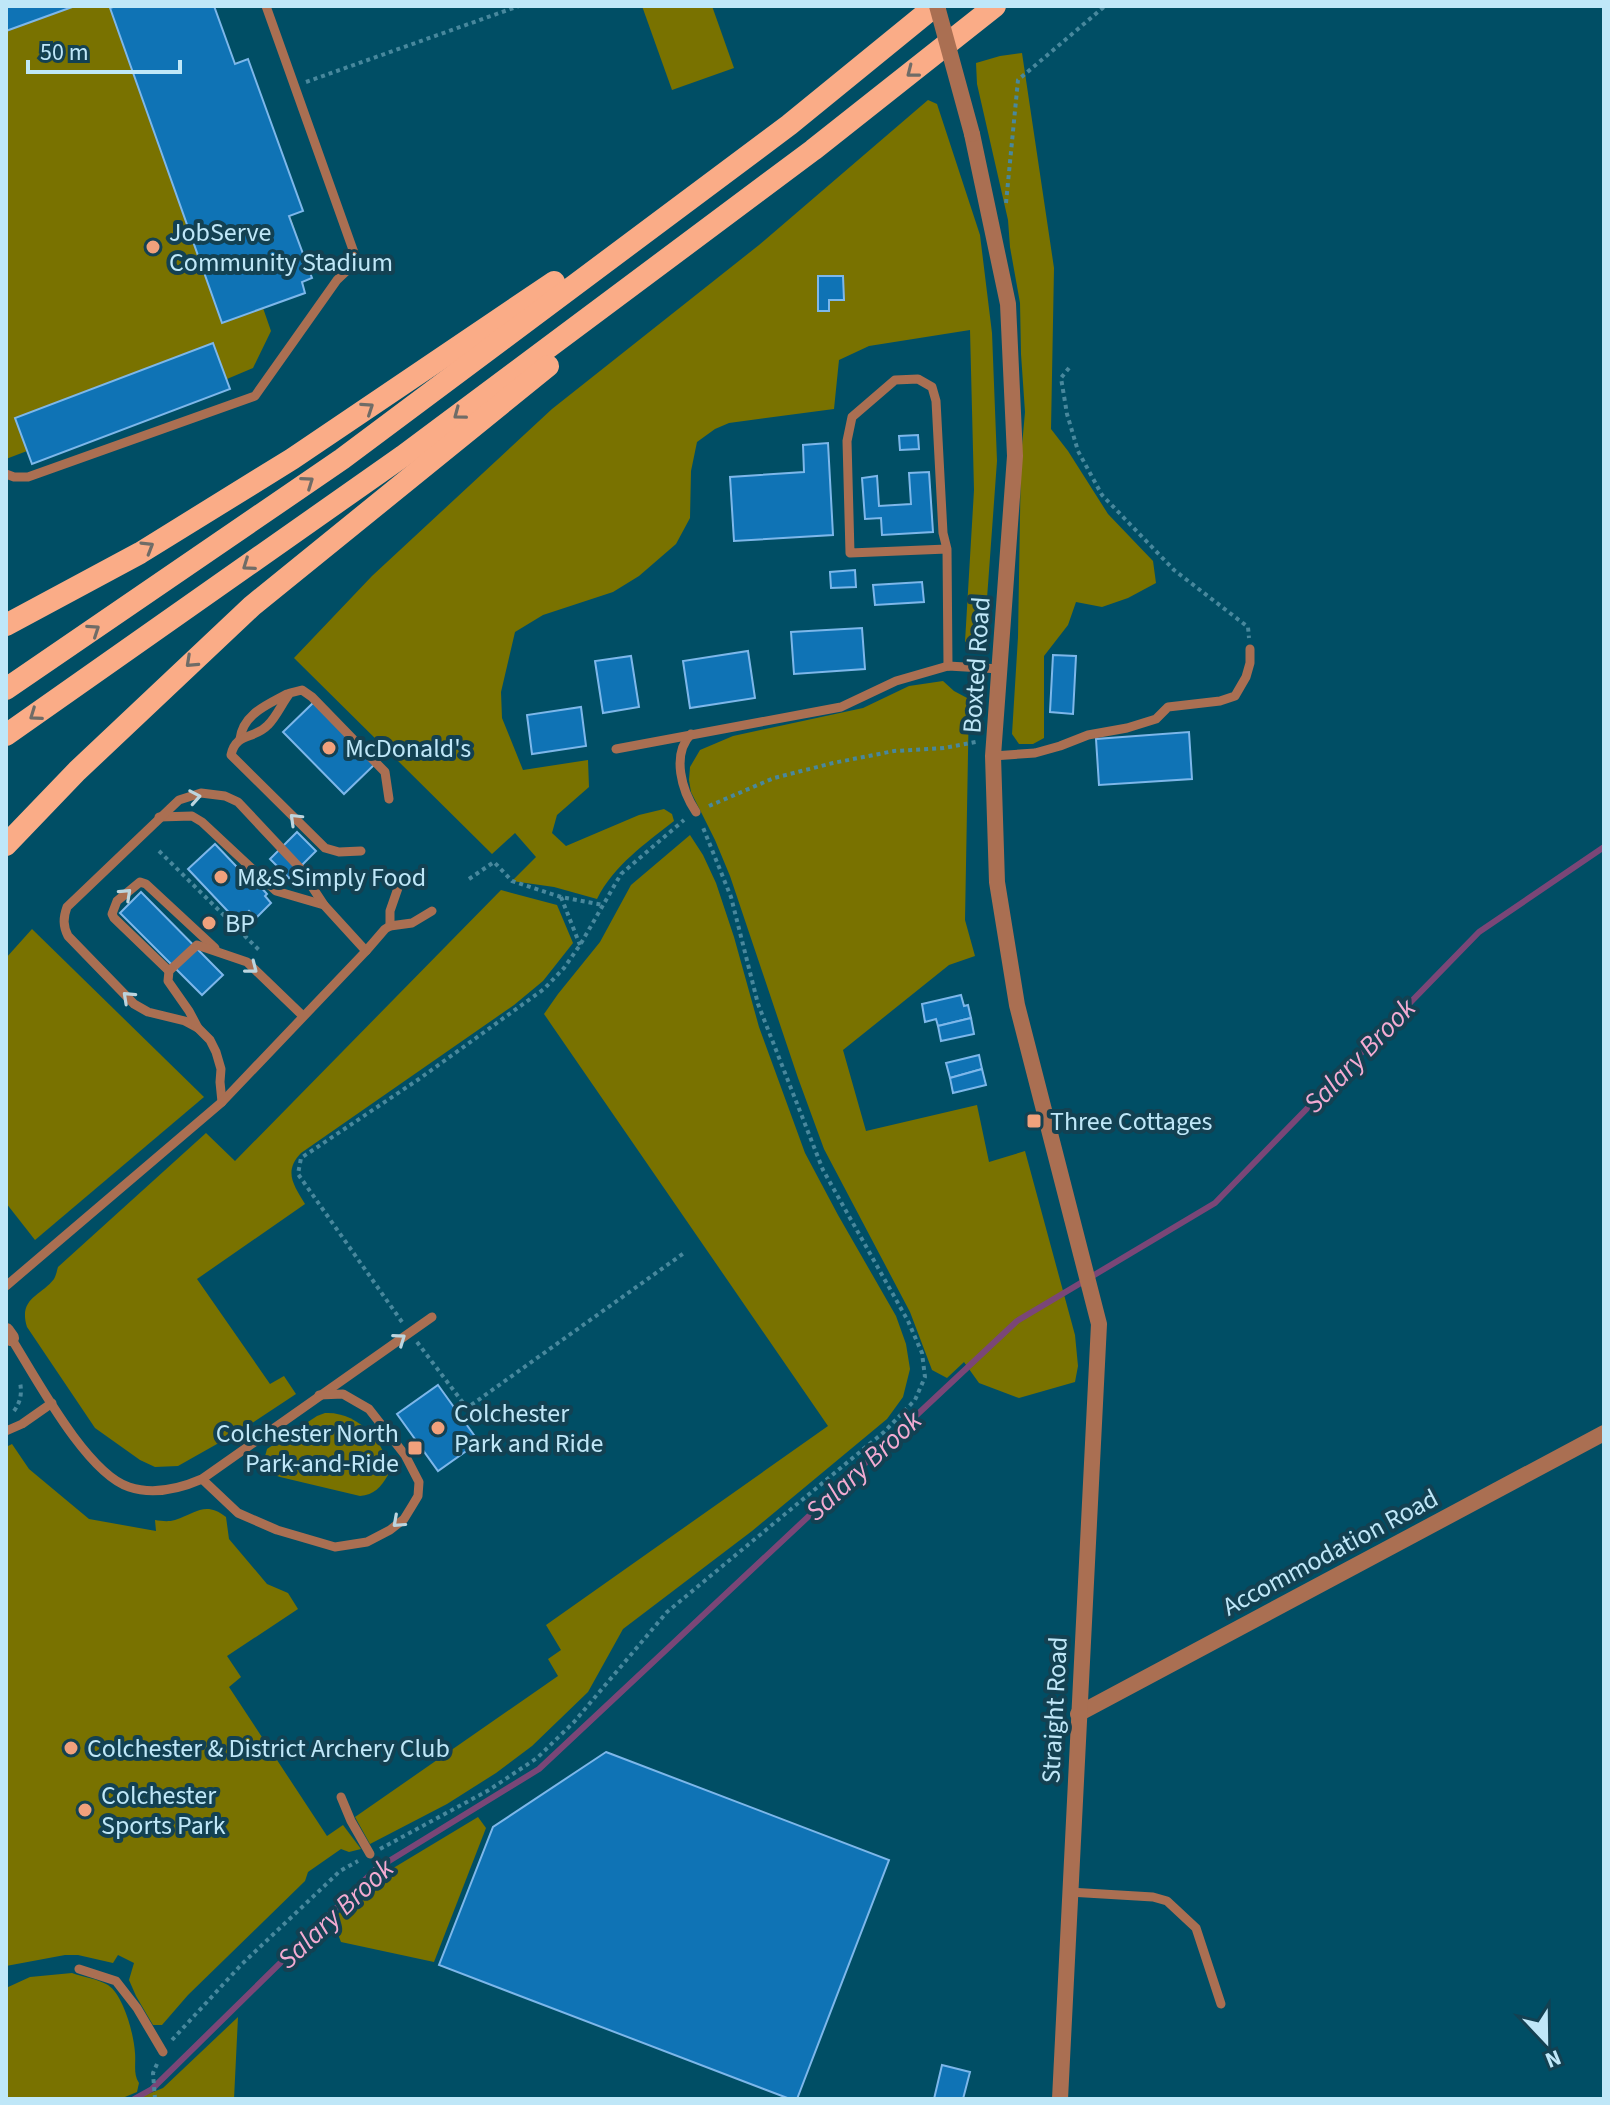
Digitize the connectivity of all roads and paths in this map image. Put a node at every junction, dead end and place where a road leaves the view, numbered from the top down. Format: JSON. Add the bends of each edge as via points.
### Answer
{"nodes":[{"id":1,"x":266,"y":6,"type":"edge"},
{"id":2,"x":519,"y":6,"type":"edge"},
{"id":3,"x":936,"y":6,"type":"edge"},
{"id":4,"x":995,"y":6,"type":"edge"},
{"id":5,"x":1105,"y":6,"type":"edge"},
{"id":6,"x":305,"y":82,"type":"dead end"},
{"id":7,"x":789,"y":125,"type":"junction"},
{"id":8,"x":813,"y":150,"type":"junction"},
{"id":9,"x":1007,"y":200,"type":"dead end"},
{"id":10,"x":1069,"y":368,"type":"dead end"},
{"id":11,"x":6,"y":474,"type":"edge"},
{"id":12,"x":947,"y":549,"type":"junction"},
{"id":13,"x":6,"y":625,"type":"edge"},
{"id":14,"x":1250,"y":649,"type":"joint"},
{"id":15,"x":948,"y":666,"type":"junction"},
{"id":16,"x":1000,"y":669,"type":"junction"},
{"id":17,"x":6,"y":689,"type":"edge"},
{"id":18,"x":290,"y":693,"type":"junction"},
{"id":19,"x":691,"y":734,"type":"junction"},
{"id":20,"x":6,"y":735,"type":"edge"},
{"id":21,"x":240,"y":739,"type":"junction"},
{"id":22,"x":616,"y":749,"type":"dead end"},
{"id":23,"x":993,"y":756,"type":"junction"},
{"id":24,"x":389,"y":799,"type":"dead end"},
{"id":25,"x":696,"y":812,"type":"junction"},
{"id":26,"x":159,"y":817,"type":"junction"},
{"id":27,"x":6,"y":845,"type":"edge"},
{"id":28,"x":159,"y":851,"type":"dead end"},
{"id":29,"x":361,"y":851,"type":"dead end"},
{"id":30,"x":469,"y":879,"type":"dead end"},
{"id":31,"x":398,"y":888,"type":"dead end"},
{"id":32,"x":561,"y":897,"type":"junction"},
{"id":33,"x":324,"y":905,"type":"junction"},
{"id":34,"x":603,"y":905,"type":"junction"},
{"id":35,"x":432,"y":911,"type":"dead end"},
{"id":36,"x":387,"y":928,"type":"junction"},
{"id":37,"x":580,"y":945,"type":"junction"},
{"id":38,"x":259,"y":951,"type":"dead end"},
{"id":39,"x":366,"y":951,"type":"junction"},
{"id":40,"x":222,"y":955,"type":"junction"},
{"id":41,"x":169,"y":971,"type":"junction"},
{"id":42,"x":303,"y":1016,"type":"junction"},
{"id":43,"x":198,"y":1028,"type":"junction"},
{"id":44,"x":222,"y":1102,"type":"junction"},
{"id":45,"x":684,"y":1253,"type":"dead end"},
{"id":46,"x":6,"y":1286,"type":"edge"},
{"id":47,"x":432,"y":1317,"type":"dead end"},
{"id":48,"x":1099,"y":1324,"type":"joint"},
{"id":49,"x":410,"y":1332,"type":"junction"},
{"id":50,"x":8,"y":1334,"type":"edge"},
{"id":51,"x":13,"y":1371,"type":"dead end"},
{"id":52,"x":319,"y":1395,"type":"junction"},
{"id":53,"x":52,"y":1403,"type":"junction"},
{"id":54,"x":14,"y":1412,"type":"dead end"},
{"id":55,"x":6,"y":1431,"type":"edge"},
{"id":56,"x":1604,"y":1433,"type":"edge"},
{"id":57,"x":202,"y":1479,"type":"junction"},
{"id":58,"x":1078,"y":1714,"type":"junction"},
{"id":59,"x":341,"y":1797,"type":"dead end"},
{"id":60,"x":370,"y":1854,"type":"junction"},
{"id":61,"x":1069,"y":1892,"type":"junction"},
{"id":62,"x":79,"y":1969,"type":"dead end"},
{"id":63,"x":120,"y":1970,"type":"dead end"},
{"id":64,"x":116,"y":1981,"type":"junction"},
{"id":65,"x":1221,"y":2004,"type":"dead end"},
{"id":66,"x":163,"y":2052,"type":"junction"},
{"id":67,"x":156,"y":2098,"type":"edge"},
{"id":68,"x":1060,"y":2099,"type":"edge"}],
"edges":[{"from":1,"to":11,"type":"lane","via":[[357,261],[337,280],[255,396],[28,477]]},
{"from":2,"to":6,"type":"path"},
{"from":3,"to":7,"type":"highway"},
{"from":3,"to":16,"type":"street","name":"Boxted Road","bridge":true,"via":[[972,134],[1008,304],[1015,456]]},
{"from":4,"to":8,"type":"highway","one_way":true},
{"from":5,"to":9,"type":"path","via":[[1018,80]]},
{"from":13,"to":7,"type":"highway","one_way":true,"via":[[140,553],[292,459]]},
{"from":17,"to":7,"type":"highway","one_way":true,"via":[[342,459]]},
{"from":8,"to":20,"type":"highway","one_way":true,"via":[[403,456]]},
{"from":8,"to":27,"type":"highway","one_way":true,"via":[[252,606]]},
{"from":10,"to":14,"type":"path","via":[[1061,378],[1067,414],[1078,451],[1102,495],[1174,570],[1248,627]]},
{"from":12,"to":12,"type":"lane","via":[[850,553],[847,441],[852,417],[895,380],[918,379],[932,387]]},
{"from":12,"to":15,"type":"lane"},
{"from":14,"to":23,"type":"lane","via":[[1246,677],[1235,696],[1168,707],[1156,719],[1035,753]]},
{"from":15,"to":16,"type":"lane"},
{"from":15,"to":19,"type":"lane","via":[[896,681],[841,707]]},
{"from":16,"to":23,"type":"street","name":"Boxted Road"},
{"from":18,"to":21,"type":"lane","via":[[269,725]]},
{"from":18,"to":21,"type":"lane","via":[[258,709],[241,728]]},
{"from":18,"to":24,"type":"lane","via":[[302,690],[312,697],[385,772]]},
{"from":19,"to":22,"type":"lane"},
{"from":19,"to":25,"type":"lane","via":[[682,750],[681,781]]},
{"from":29,"to":21,"type":"lane","one_way":true,"via":[[325,848],[231,755]]},
{"from":23,"to":25,"type":"path","via":[[976,742],[894,751],[774,778]]},
{"from":23,"to":48,"type":"street","name":"Boxted Road","via":[[997,882],[1017,1005]]},
{"from":25,"to":34,"type":"path","via":[[621,874]]},
{"from":25,"to":60,"type":"path","via":[[731,897],[758,1004],[823,1170],[908,1321],[922,1353],[925,1377],[915,1400],[884,1432],[667,1612],[537,1758]]},
{"from":26,"to":33,"type":"lane","via":[[192,816],[276,891]]},
{"from":26,"to":33,"type":"lane","one_way":true,"via":[[179,800],[201,793],[238,802],[299,867]]},
{"from":43,"to":26,"type":"lane","one_way":true,"via":[[134,1004],[64,927],[67,907]]},
{"from":28,"to":38,"type":"path"},
{"from":30,"to":32,"type":"path","via":[[494,862],[512,881]]},
{"from":31,"to":36,"type":"lane"},
{"from":32,"to":34,"type":"path"},
{"from":32,"to":37,"type":"path"},
{"from":33,"to":39,"type":"lane"},
{"from":34,"to":37,"type":"path"},
{"from":35,"to":36,"type":"lane","via":[[412,923]]},
{"from":36,"to":39,"type":"lane"},
{"from":37,"to":49,"type":"path","via":[[544,989],[301,1158],[298,1174]]},
{"from":39,"to":42,"type":"lane"},
{"from":40,"to":41,"type":"lane","via":[[197,945]]},
{"from":41,"to":40,"type":"lane","one_way":true,"via":[[112,914],[117,901],[140,882]]},
{"from":40,"to":42,"type":"lane","one_way":true,"via":[[247,962]]},
{"from":41,"to":43,"type":"lane","via":[[168,981]]},
{"from":42,"to":44,"type":"lane"},
{"from":43,"to":44,"type":"lane","via":[[216,1052]]},
{"from":44,"to":46,"type":"lane"},
{"from":45,"to":49,"type":"path","via":[[467,1408]]},
{"from":47,"to":49,"type":"lane"},
{"from":48,"to":58,"type":"street","name":"Straight Road"},
{"from":52,"to":49,"type":"lane","one_way":true},
{"from":50,"to":53,"type":"lane"},
{"from":51,"to":54,"type":"path","via":[[21,1382]]},
{"from":52,"to":57,"type":"lane"},
{"from":52,"to":57,"type":"lane","one_way":true,"via":[[343,1394],[369,1409],[405,1455],[419,1482],[418,1496],[390,1530],[367,1542],[335,1547],[238,1513]]},
{"from":53,"to":55,"type":"lane"},
{"from":53,"to":57,"type":"lane","via":[[86,1452],[109,1476],[129,1487],[159,1491]]},
{"from":56,"to":58,"type":"street","name":"Accommodation Road"},
{"from":58,"to":61,"type":"street","name":"Straight Road"},
{"from":59,"to":60,"type":"lane"},
{"from":60,"to":66,"type":"path","via":[[340,1871],[260,1946]]},
{"from":61,"to":65,"type":"lane","via":[[1167,1901],[1196,1928]]},
{"from":61,"to":68,"type":"street","name":"Straight Road"},
{"from":62,"to":64,"type":"lane"},
{"from":63,"to":64,"type":"lane"},
{"from":64,"to":66,"type":"lane"},
{"from":66,"to":67,"type":"path","via":[[153,2073]]}]}
